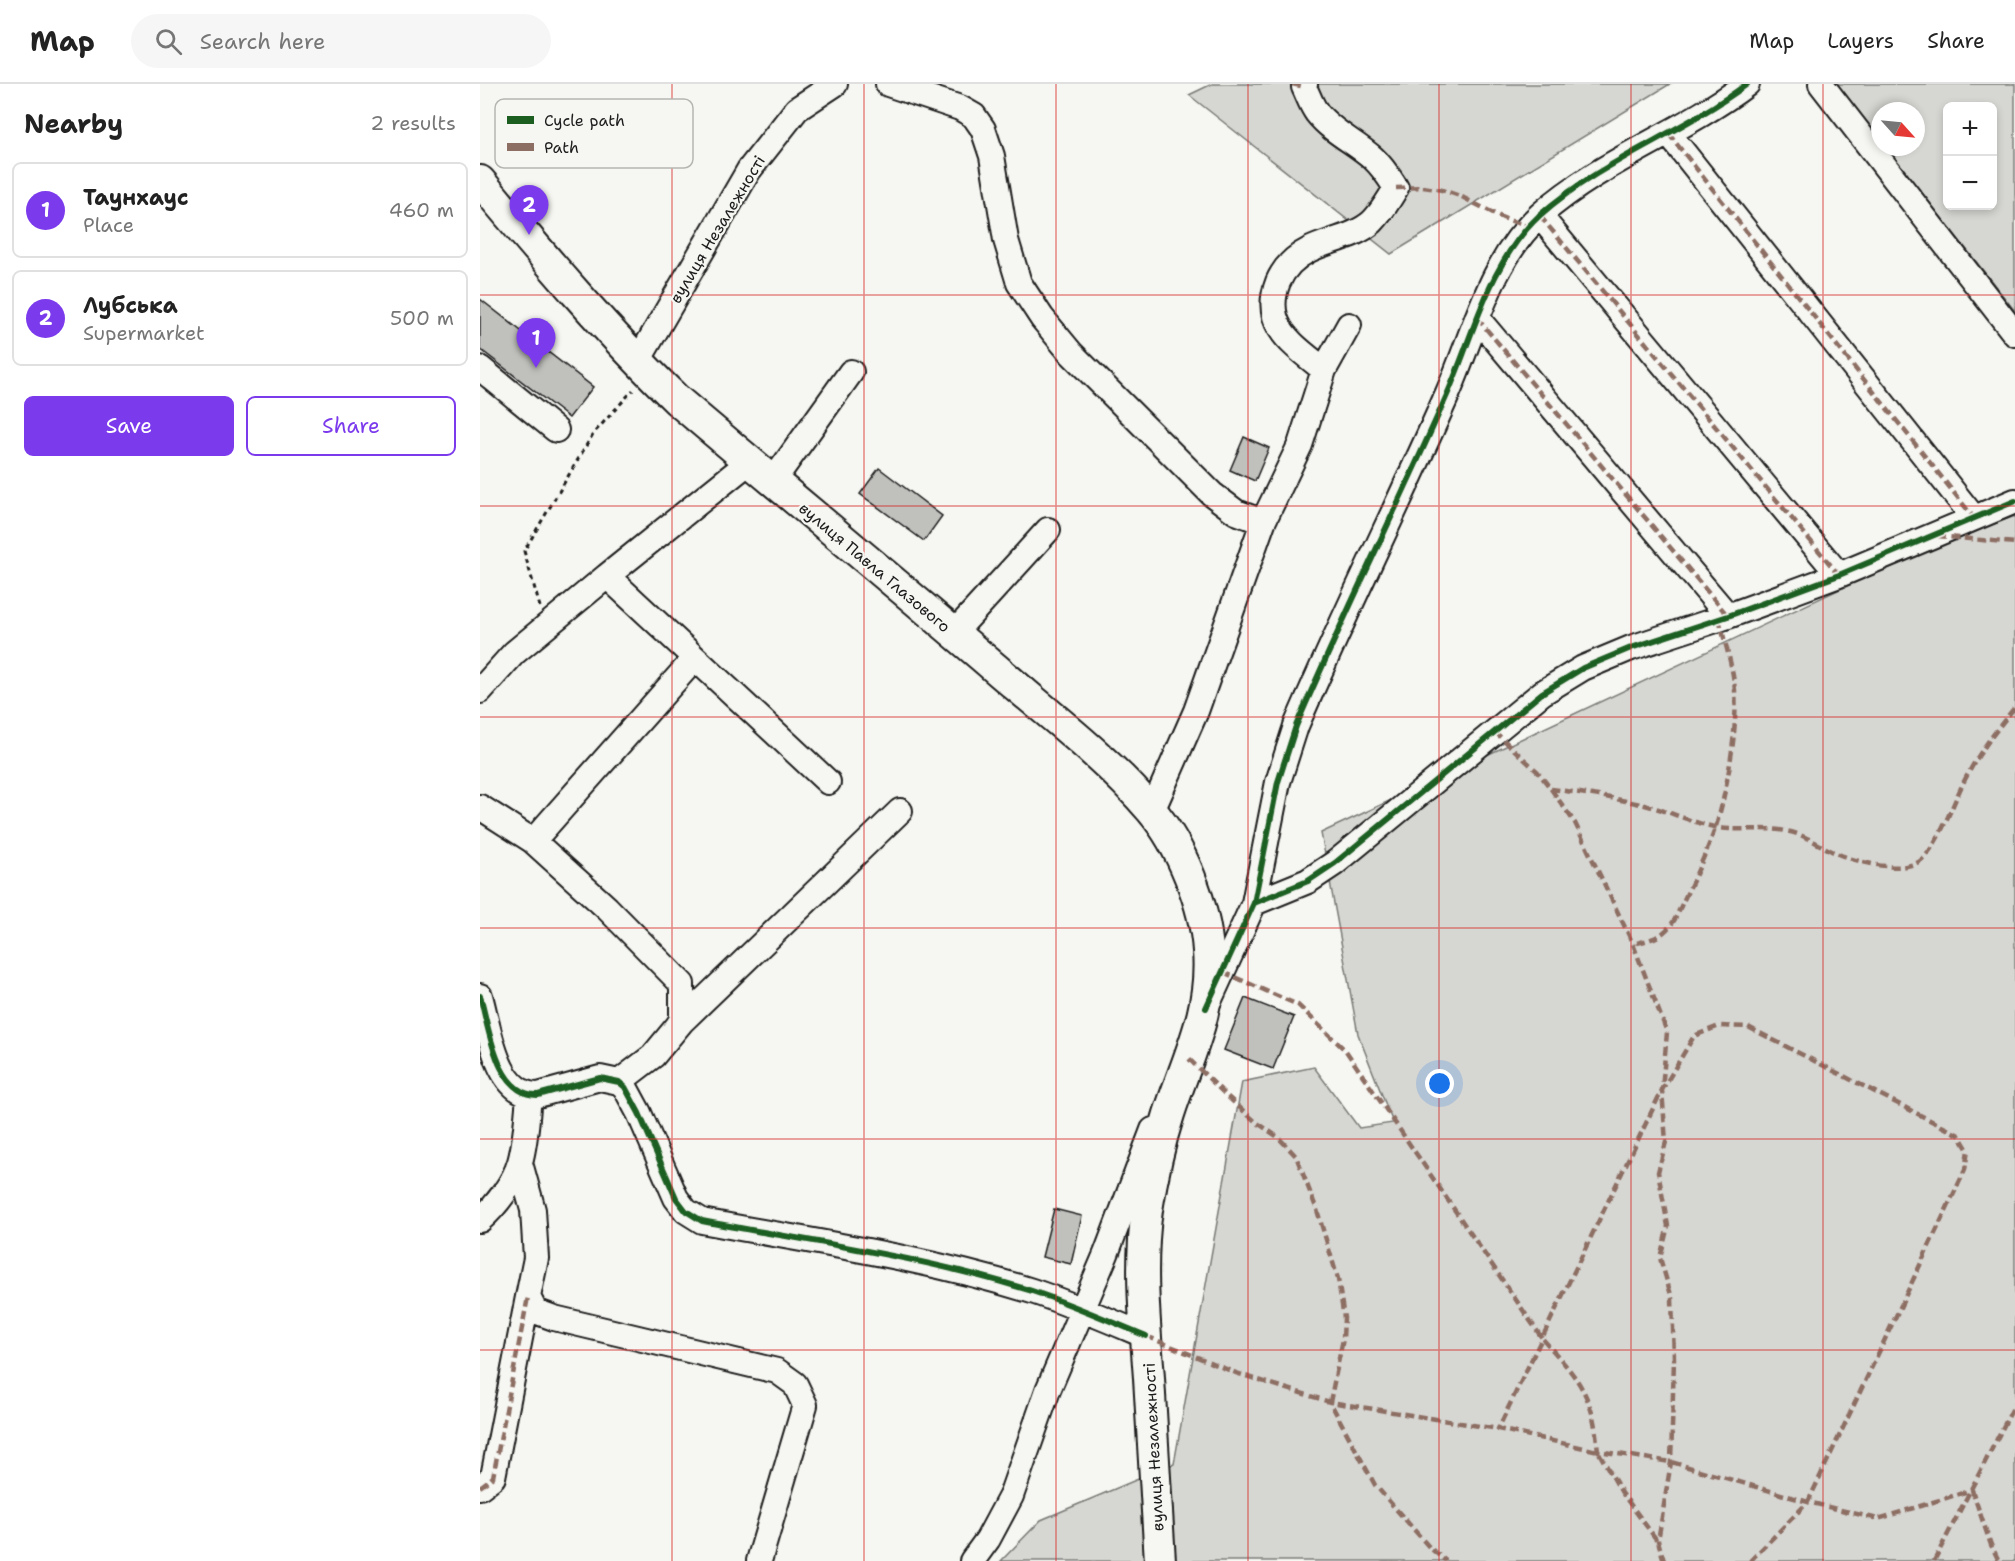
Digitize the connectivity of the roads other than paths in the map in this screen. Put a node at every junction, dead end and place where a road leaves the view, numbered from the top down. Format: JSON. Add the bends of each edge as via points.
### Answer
{"nodes":[{"id":1,"x":835,"y":84,"type":"edge"},
{"id":2,"x":888,"y":84,"type":"edge"},
{"id":3,"x":1305,"y":84,"type":"edge"},
{"id":4,"x":1747,"y":84,"type":"edge"},
{"id":5,"x":1821,"y":84,"type":"edge"},
{"id":6,"x":1668,"y":134,"type":"junction"},
{"id":7,"x":480,"y":181,"type":"edge"},
{"id":8,"x":1540,"y":216,"type":"junction"},
{"id":9,"x":1477,"y":318,"type":"junction"},
{"id":10,"x":1349,"y":326,"type":"dead end"},
{"id":11,"x":2015,"y":334,"type":"edge"},
{"id":12,"x":643,"y":367,"type":"junction"},
{"id":13,"x":480,"y":368,"type":"edge"},
{"id":14,"x":1324,"y":370,"type":"junction"},
{"id":15,"x":851,"y":372,"type":"dead end"},
{"id":16,"x":556,"y":430,"type":"dead end"},
{"id":17,"x":749,"y":462,"type":"junction"},
{"id":18,"x":772,"y":482,"type":"junction"},
{"id":19,"x":2015,"y":501,"type":"edge"},
{"id":20,"x":1974,"y":518,"type":"junction"},
{"id":21,"x":1263,"y":522,"type":"junction"},
{"id":22,"x":1048,"y":530,"type":"dead end"},
{"id":23,"x":1839,"y":575,"type":"junction"},
{"id":24,"x":607,"y":576,"type":"junction"},
{"id":25,"x":1728,"y":616,"type":"junction"},
{"id":26,"x":954,"y":633,"type":"junction"},
{"id":27,"x":695,"y":658,"type":"junction"},
{"id":28,"x":480,"y":691,"type":"edge"},
{"id":29,"x":828,"y":782,"type":"dead end"},
{"id":30,"x":480,"y":807,"type":"edge"},
{"id":31,"x":900,"y":811,"type":"dead end"},
{"id":32,"x":1152,"y":811,"type":"junction"},
{"id":33,"x":533,"y":841,"type":"junction"},
{"id":34,"x":1254,"y":903,"type":"junction"},
{"id":35,"x":480,"y":996,"type":"edge"},
{"id":36,"x":1207,"y":996,"type":"junction"},
{"id":37,"x":679,"y":1024,"type":"junction"},
{"id":38,"x":620,"y":1082,"type":"junction"},
{"id":39,"x":529,"y":1095,"type":"junction"},
{"id":40,"x":1158,"y":1116,"type":"dead end"},
{"id":41,"x":520,"y":1163,"type":"junction"},
{"id":42,"x":480,"y":1220,"type":"edge"},
{"id":43,"x":528,"y":1297,"type":"junction"},
{"id":44,"x":1083,"y":1309,"type":"junction"},
{"id":45,"x":1146,"y":1336,"type":"junction"},
{"id":46,"x":480,"y":1487,"type":"edge"},
{"id":47,"x":759,"y":1561,"type":"edge"},
{"id":48,"x":972,"y":1561,"type":"edge"},
{"id":49,"x":1160,"y":1561,"type":"edge"}],
"edges":[{"from":1,"to":12,"type":"street","name":"вулиця Незалежності","via":[[797,108],[749,170]]},
{"from":2,"to":21,"type":"street","via":[[960,108],[974,117],[983,129],[992,156],[1006,240],[1019,283],[1042,318],[1071,353],[1212,494],[1236,512]]},
{"from":3,"to":14,"type":"street","via":[[1317,113],[1374,159],[1396,188],[1371,223],[1310,249],[1288,265],[1279,279],[1273,298],[1276,323],[1290,341]]},
{"from":4,"to":6,"type":"street"},
{"from":5,"to":11,"type":"street"},
{"from":6,"to":8,"type":"street","via":[[1602,170]]},
{"from":6,"to":20,"type":"street"},
{"from":7,"to":12,"type":"main road","name":"вулиця Павла Глазового"},
{"from":8,"to":9,"type":"street","via":[[1513,245]]},
{"from":8,"to":23,"type":"street"},
{"from":9,"to":25,"type":"street"},
{"from":9,"to":34,"type":"street","via":[[1447,395],[1296,726],[1278,782]]},
{"from":10,"to":14,"type":"street"},
{"from":12,"to":17,"type":"main road","name":"вулиця Павла Глазового"},
{"from":13,"to":16,"type":"street"},
{"from":14,"to":21,"type":"street","via":[[1300,445]]},
{"from":15,"to":18,"type":"street"},
{"from":17,"to":18,"type":"main road","name":"вулиця Павла Глазового"},
{"from":17,"to":24,"type":"street"},
{"from":18,"to":26,"type":"main road","name":"вулиця Павла Глазового"},
{"from":19,"to":20,"type":"street"},
{"from":20,"to":23,"type":"street"},
{"from":21,"to":32,"type":"street","via":[[1196,711]]},
{"from":22,"to":26,"type":"street"},
{"from":23,"to":25,"type":"street"},
{"from":24,"to":27,"type":"street"},
{"from":24,"to":28,"type":"street","via":[[514,653]]},
{"from":25,"to":34,"type":"street","via":[[1631,648],[1575,673],[1542,693],[1335,863],[1308,880]]},
{"from":26,"to":32,"type":"main road","name":"вулиця Павла Глазового","via":[[1107,765]]},
{"from":27,"to":29,"type":"street"},
{"from":27,"to":33,"type":"street"},
{"from":30,"to":33,"type":"street"},
{"from":31,"to":37,"type":"street"},
{"from":32,"to":36,"type":"main road","name":"вулиця Павла Глазового","via":[[1176,848],[1197,897],[1208,950]]},
{"from":33,"to":37,"type":"street","via":[[682,984]]},
{"from":34,"to":36,"type":"street"},
{"from":35,"to":39,"type":"street","via":[[500,1068],[509,1083]]},
{"from":36,"to":45,"type":"main road","name":"вулиця Незалежності","via":[[1167,1119],[1150,1194],[1145,1224]]},
{"from":37,"to":38,"type":"street","via":[[653,1056]]},
{"from":38,"to":39,"type":"street","via":[[600,1078]]},
{"from":38,"to":44,"type":"street","via":[[639,1113],[676,1198],[686,1211],[702,1221],[895,1256],[998,1281]]},
{"from":39,"to":41,"type":"street"},
{"from":40,"to":44,"type":"street"},
{"from":41,"to":42,"type":"street","via":[[506,1189]]},
{"from":41,"to":43,"type":"street","via":[[533,1210],[536,1258]]},
{"from":43,"to":46,"type":"street","via":[[493,1477]]},
{"from":43,"to":47,"type":"street","via":[[535,1311],[554,1318],[777,1371],[795,1384],[805,1405]]},
{"from":44,"to":45,"type":"street"},
{"from":44,"to":48,"type":"street","via":[[1048,1390],[1011,1496]]},
{"from":45,"to":49,"type":"main road","name":"вулиця Незалежності"}]}
